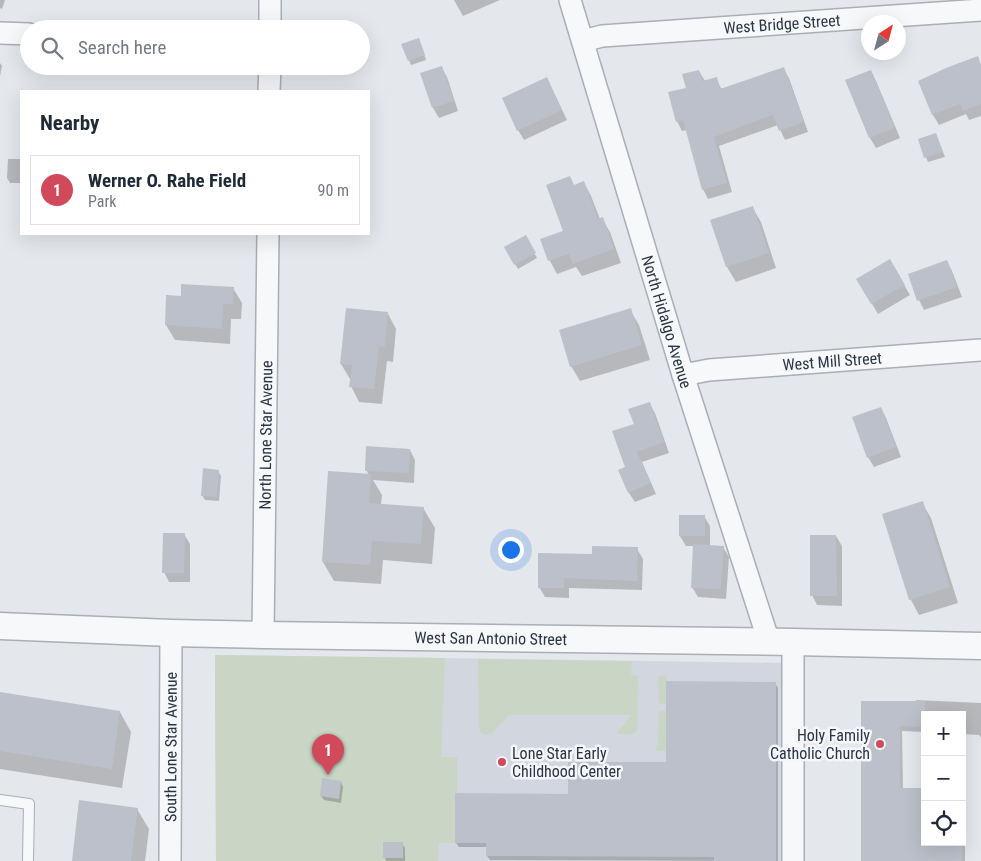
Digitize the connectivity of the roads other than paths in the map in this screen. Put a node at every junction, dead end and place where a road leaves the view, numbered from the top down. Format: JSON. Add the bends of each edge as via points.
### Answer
{"nodes":[{"id":1,"x":270,"y":0,"type":"edge"},
{"id":2,"x":570,"y":0,"type":"edge"},
{"id":3,"x":981,"y":10,"type":"edge"},
{"id":4,"x":270,"y":20,"type":"edge"},
{"id":5,"x":0,"y":33,"type":"edge"},
{"id":6,"x":20,"y":34,"type":"edge"},
{"id":7,"x":583,"y":41,"type":"junction"},
{"id":8,"x":270,"y":75,"type":"edge"},
{"id":9,"x":269,"y":90,"type":"edge"},
{"id":10,"x":268,"y":235,"type":"edge"},
{"id":11,"x":981,"y":350,"type":"edge"},
{"id":12,"x":683,"y":375,"type":"junction"},
{"id":13,"x":0,"y":626,"type":"edge"},
{"id":14,"x":171,"y":634,"type":"junction"},
{"id":15,"x":263,"y":636,"type":"junction"},
{"id":16,"x":781,"y":642,"type":"junction"},
{"id":17,"x":981,"y":646,"type":"edge"},
{"id":18,"x":0,"y":800,"type":"edge"},
{"id":19,"x":28,"y":861,"type":"edge"},
{"id":20,"x":170,"y":861,"type":"edge"},
{"id":21,"x":793,"y":861,"type":"edge"}],
"edges":[{"from":1,"to":4,"type":"street"},
{"from":2,"to":7,"type":"street","name":"North Hidalgo Avenue"},
{"from":3,"to":7,"type":"street","name":"West Bridge Street","via":[[602,36]]},
{"from":5,"to":6,"type":"street"},
{"from":7,"to":12,"type":"street","name":"North Hidalgo Avenue"},
{"from":8,"to":9,"type":"street"},
{"from":10,"to":15,"type":"street","name":"North Lone Star Avenue"},
{"from":11,"to":12,"type":"street","name":"West Mill Street","via":[[709,370]]},
{"from":12,"to":16,"type":"street","name":"North Hidalgo Avenue"},
{"from":13,"to":14,"type":"street","name":"West San Antonio Street"},
{"from":14,"to":15,"type":"street","name":"West San Antonio Street"},
{"from":14,"to":20,"type":"street","name":"South Lone Star Avenue"},
{"from":15,"to":16,"type":"street","name":"West San Antonio Street"},
{"from":16,"to":17,"type":"street","name":"West San Antonio Street"},
{"from":16,"to":21,"type":"street","name":"North Hidalgo Avenue"},
{"from":18,"to":19,"type":"lane","via":[[29,804]]}]}
